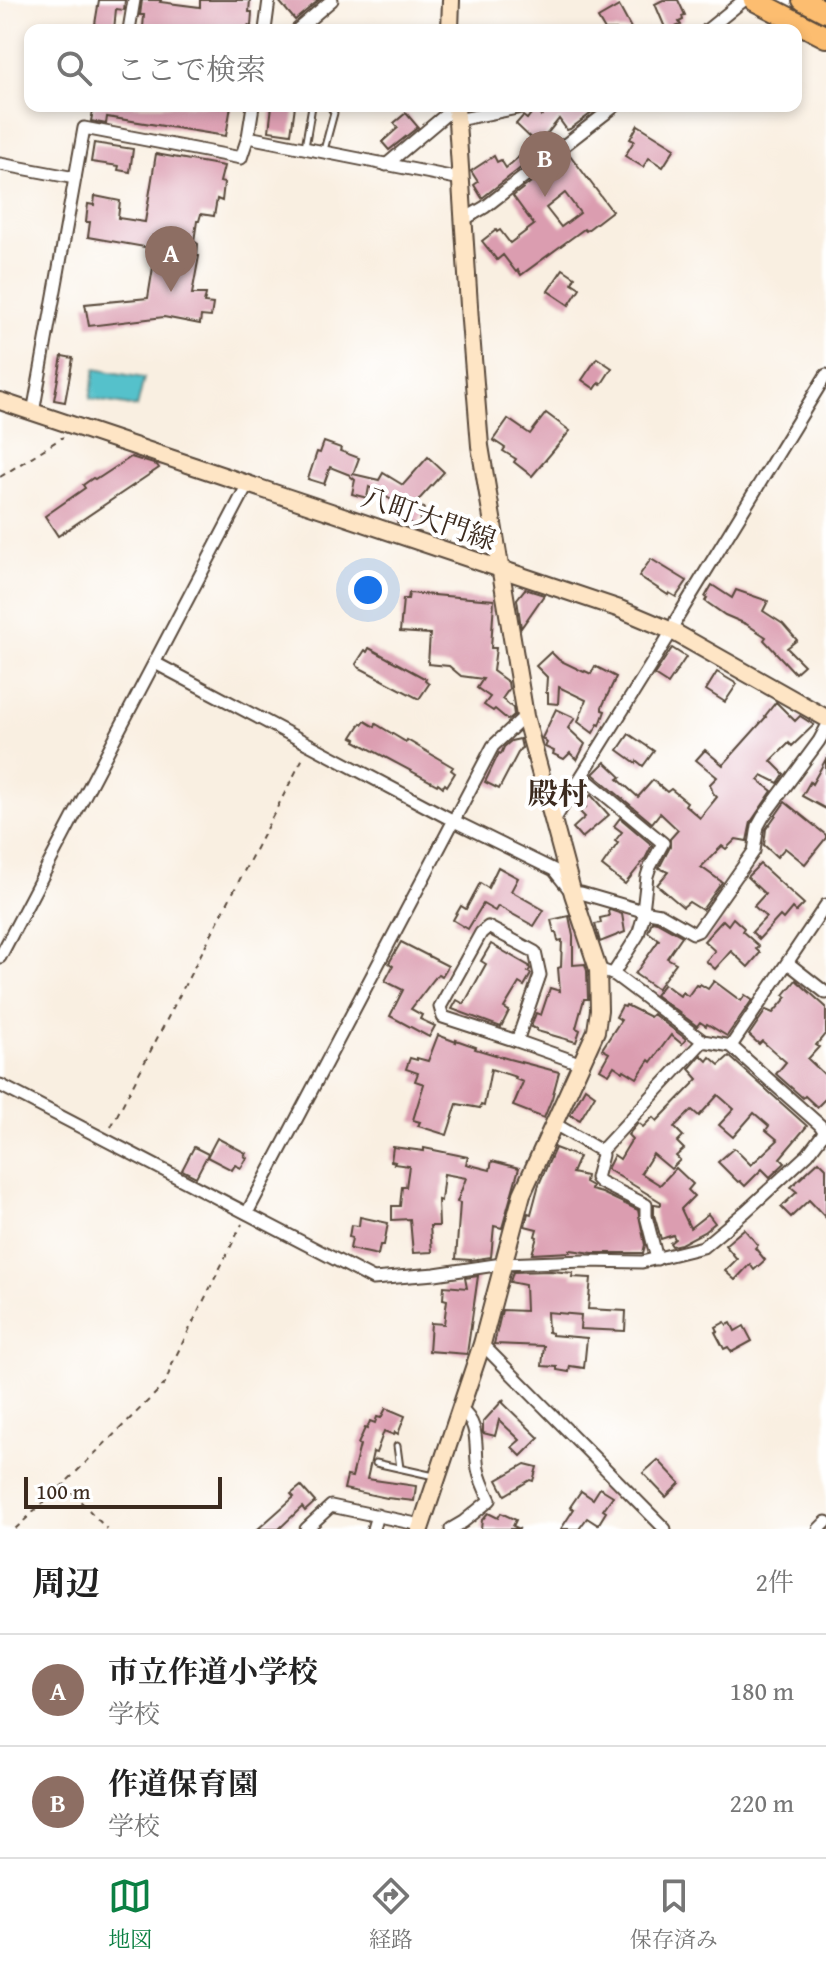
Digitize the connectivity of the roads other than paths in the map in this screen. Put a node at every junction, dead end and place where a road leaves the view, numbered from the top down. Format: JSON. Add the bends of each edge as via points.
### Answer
{"nodes":[{"id":1,"x":134,"y":0,"type":"edge"},
{"id":2,"x":269,"y":0,"type":"edge"},
{"id":3,"x":332,"y":0,"type":"edge"},
{"id":4,"x":451,"y":0,"type":"edge"},
{"id":5,"x":744,"y":0,"type":"edge"},
{"id":6,"x":754,"y":0,"type":"edge"},
{"id":7,"x":803,"y":0,"type":"edge"},
{"id":8,"x":826,"y":12,"type":"edge"},
{"id":9,"x":130,"y":24,"type":"edge"},
{"id":10,"x":266,"y":24,"type":"edge"},
{"id":11,"x":304,"y":24,"type":"edge"},
{"id":12,"x":450,"y":24,"type":"edge"},
{"id":13,"x":714,"y":24,"type":"edge"},
{"id":14,"x":801,"y":24,"type":"edge"},
{"id":15,"x":802,"y":25,"type":"edge"},
{"id":16,"x":826,"y":37,"type":"edge"},
{"id":17,"x":252,"y":112,"type":"edge"},
{"id":18,"x":311,"y":112,"type":"edge"},
{"id":19,"x":333,"y":112,"type":"edge"},
{"id":20,"x":456,"y":112,"type":"edge"},
{"id":21,"x":457,"y":112,"type":"edge"},
{"id":22,"x":607,"y":112,"type":"edge"},
{"id":23,"x":248,"y":137,"type":"junction"},
{"id":24,"x":304,"y":148,"type":"junction"},
{"id":25,"x":324,"y":152,"type":"junction"},
{"id":26,"x":0,"y":164,"type":"edge"},
{"id":27,"x":386,"y":165,"type":"junction"},
{"id":28,"x":75,"y":178,"type":"junction"},
{"id":29,"x":461,"y":179,"type":"junction"},
{"id":30,"x":463,"y":220,"type":"junction"},
{"id":31,"x":826,"y":375,"type":"edge"},
{"id":32,"x":0,"y":401,"type":"edge"},
{"id":33,"x":33,"y":413,"type":"junction"},
{"id":34,"x":248,"y":484,"type":"junction"},
{"id":35,"x":501,"y":570,"type":"junction"},
{"id":36,"x":672,"y":631,"type":"junction"},
{"id":37,"x":155,"y":663,"type":"junction"},
{"id":38,"x":525,"y":716,"type":"junction"},
{"id":39,"x":826,"y":718,"type":"edge"},
{"id":40,"x":826,"y":728,"type":"edge"},
{"id":41,"x":582,"y":776,"type":"junction"},
{"id":42,"x":454,"y":821,"type":"junction"},
{"id":43,"x":553,"y":822,"type":"junction"},
{"id":44,"x":573,"y":894,"type":"junction"},
{"id":45,"x":826,"y":905,"type":"edge"},
{"id":46,"x":644,"y":911,"type":"junction"},
{"id":47,"x":0,"y":957,"type":"edge"},
{"id":48,"x":788,"y":963,"type":"junction"},
{"id":49,"x":606,"y":971,"type":"junction"},
{"id":50,"x":826,"y":993,"type":"edge"},
{"id":51,"x":517,"y":1041,"type":"junction"},
{"id":52,"x":703,"y":1041,"type":"junction"},
{"id":53,"x":731,"y":1046,"type":"junction"},
{"id":54,"x":582,"y":1064,"type":"junction"},
{"id":55,"x":0,"y":1085,"type":"edge"},
{"id":56,"x":553,"y":1123,"type":"junction"},
{"id":57,"x":825,"y":1132,"type":"edge"},
{"id":58,"x":601,"y":1151,"type":"junction"},
{"id":59,"x":247,"y":1213,"type":"junction"},
{"id":60,"x":657,"y":1259,"type":"junction"},
{"id":61,"x":502,"y":1264,"type":"junction"},
{"id":62,"x":482,"y":1344,"type":"junction"},
{"id":63,"x":460,"y":1409,"type":"junction"},
{"id":64,"x":397,"y":1446,"type":"dead end"},
{"id":65,"x":376,"y":1463,"type":"dead end"},
{"id":66,"x":400,"y":1468,"type":"junction"},
{"id":67,"x":437,"y":1477,"type":"junction"},
{"id":68,"x":377,"y":1515,"type":"junction"},
{"id":69,"x":826,"y":1522,"type":"edge"},
{"id":70,"x":423,"y":1527,"type":"edge"},
{"id":71,"x":306,"y":1529,"type":"edge"},
{"id":72,"x":373,"y":1529,"type":"edge"},
{"id":73,"x":451,"y":1529,"type":"edge"},
{"id":74,"x":665,"y":1529,"type":"edge"},
{"id":75,"x":819,"y":1529,"type":"edge"}],
"edges":[{"from":1,"to":9,"type":"street"},
{"from":2,"to":10,"type":"street"},
{"from":3,"to":11,"type":"street"},
{"from":4,"to":12,"type":"street"},
{"from":5,"to":13,"type":"street"},
{"from":6,"to":14,"type":"highway"},
{"from":7,"to":8,"type":"highway"},
{"from":15,"to":16,"type":"highway"},
{"from":17,"to":23,"type":"street"},
{"from":18,"to":24,"type":"lane"},
{"from":19,"to":25,"type":"lane"},
{"from":20,"to":27,"type":"street"},
{"from":21,"to":29,"type":"street"},
{"from":22,"to":30,"type":"street"},
{"from":23,"to":24,"type":"street"},
{"from":23,"to":28,"type":"street","via":[[241,158],[84,128]]},
{"from":24,"to":25,"type":"street"},
{"from":25,"to":27,"type":"street"},
{"from":26,"to":28,"type":"street"},
{"from":27,"to":29,"type":"street"},
{"from":28,"to":33,"type":"street"},
{"from":29,"to":30,"type":"street"},
{"from":30,"to":35,"type":"street","via":[[480,446]]},
{"from":31,"to":36,"type":"street"},
{"from":32,"to":33,"type":"street","name":"八町大門線"},
{"from":33,"to":34,"type":"street","name":"八町大門線"},
{"from":34,"to":35,"type":"street","name":"八町大門線"},
{"from":34,"to":37,"type":"street"},
{"from":35,"to":36,"type":"street","name":"八町大門線"},
{"from":35,"to":38,"type":"street"},
{"from":36,"to":39,"type":"street","name":"八町大門線"},
{"from":36,"to":41,"type":"street"},
{"from":37,"to":42,"type":"street"},
{"from":37,"to":47,"type":"street"},
{"from":38,"to":42,"type":"street","via":[[493,746]]},
{"from":38,"to":43,"type":"street"},
{"from":40,"to":46,"type":"street","via":[[763,817],[754,851],[698,931]]},
{"from":41,"to":43,"type":"street"},
{"from":41,"to":46,"type":"street","via":[[663,843],[647,876]]},
{"from":42,"to":44,"type":"street","via":[[554,870]]},
{"from":42,"to":59,"type":"street"},
{"from":43,"to":44,"type":"street"},
{"from":44,"to":46,"type":"street"},
{"from":44,"to":49,"type":"street"},
{"from":45,"to":48,"type":"street"},
{"from":46,"to":49,"type":"street","via":[[638,935]]},
{"from":48,"to":50,"type":"street"},
{"from":48,"to":53,"type":"street"},
{"from":49,"to":52,"type":"street"},
{"from":49,"to":54,"type":"street","via":[[596,1031]]},
{"from":51,"to":51,"type":"street","via":[[443,1017],[440,1007],[488,927],[535,952],[540,975]]},
{"from":51,"to":54,"type":"street"},
{"from":52,"to":53,"type":"street"},
{"from":52,"to":58,"type":"street"},
{"from":53,"to":57,"type":"street"},
{"from":54,"to":56,"type":"street"},
{"from":55,"to":59,"type":"street"},
{"from":56,"to":58,"type":"street"},
{"from":56,"to":61,"type":"street","via":[[522,1194]]},
{"from":57,"to":60,"type":"street","via":[[808,1154],[703,1247]]},
{"from":58,"to":60,"type":"street","via":[[596,1178],[646,1205]]},
{"from":59,"to":61,"type":"street","via":[[373,1279]]},
{"from":60,"to":61,"type":"street"},
{"from":61,"to":62,"type":"street"},
{"from":62,"to":63,"type":"street"},
{"from":62,"to":74,"type":"street"},
{"from":63,"to":67,"type":"street"},
{"from":63,"to":73,"type":"street","via":[[476,1432],[478,1470],[490,1500]]},
{"from":64,"to":66,"type":"lane"},
{"from":65,"to":66,"type":"lane"},
{"from":66,"to":67,"type":"lane"},
{"from":67,"to":70,"type":"street"},
{"from":68,"to":70,"type":"street"},
{"from":68,"to":71,"type":"street","via":[[331,1506]]},
{"from":68,"to":72,"type":"street"},
{"from":69,"to":75,"type":"street"}]}
